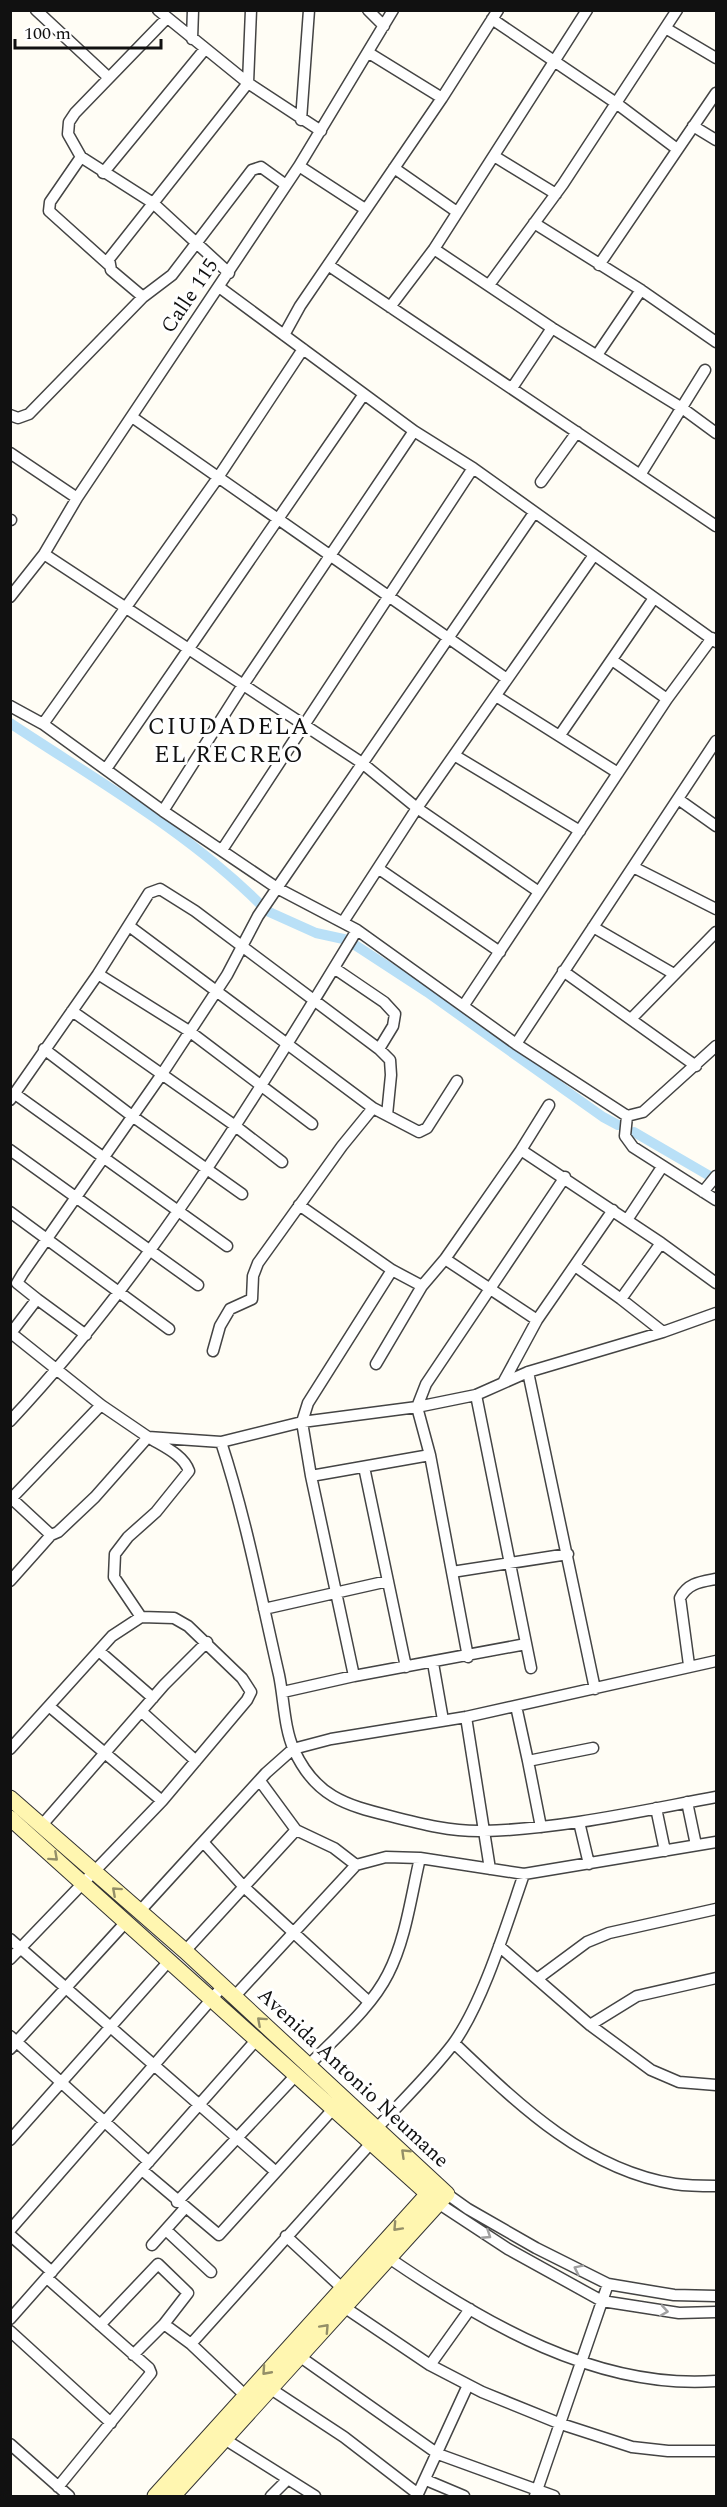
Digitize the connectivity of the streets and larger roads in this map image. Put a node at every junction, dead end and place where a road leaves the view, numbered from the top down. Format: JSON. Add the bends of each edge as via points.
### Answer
{"nodes":[{"id":1,"x":36,"y":10,"type":"edge"},
{"id":2,"x":158,"y":10,"type":"edge"},
{"id":3,"x":193,"y":10,"type":"edge"},
{"id":4,"x":251,"y":10,"type":"edge"},
{"id":5,"x":309,"y":10,"type":"edge"},
{"id":6,"x":368,"y":10,"type":"edge"},
{"id":7,"x":393,"y":10,"type":"edge"},
{"id":8,"x":587,"y":10,"type":"edge"},
{"id":9,"x":677,"y":10,"type":"edge"},
{"id":10,"x":495,"y":15,"type":"edge"},
{"id":11,"x":167,"y":18,"type":"junction"},
{"id":12,"x":384,"y":26,"type":"junction"},
{"id":13,"x":667,"y":29,"type":"junction"},
{"id":14,"x":192,"y":39,"type":"junction"},
{"id":15,"x":205,"y":49,"type":"junction"},
{"id":16,"x":369,"y":53,"type":"junction"},
{"id":17,"x":717,"y":58,"type":"edge"},
{"id":18,"x":553,"y":62,"type":"junction"},
{"id":19,"x":108,"y":77,"type":"junction"},
{"id":20,"x":248,"y":83,"type":"junction"},
{"id":21,"x":717,"y":93,"type":"edge"},
{"id":22,"x":442,"y":98,"type":"junction"},
{"id":23,"x":616,"y":103,"type":"junction"},
{"id":24,"x":301,"y":120,"type":"junction"},
{"id":25,"x":693,"y":126,"type":"junction"},
{"id":26,"x":321,"y":131,"type":"junction"},
{"id":27,"x":717,"y":140,"type":"edge"},
{"id":28,"x":677,"y":149,"type":"junction"},
{"id":29,"x":495,"y":156,"type":"junction"},
{"id":30,"x":81,"y":157,"type":"junction"},
{"id":31,"x":299,"y":166,"type":"junction"},
{"id":32,"x":394,"y":168,"type":"junction"},
{"id":33,"x":103,"y":173,"type":"junction"},
{"id":34,"x":286,"y":185,"type":"junction"},
{"id":35,"x":556,"y":194,"type":"junction"},
{"id":36,"x":153,"y":203,"type":"junction"},
{"id":37,"x":365,"y":209,"type":"junction"},
{"id":38,"x":457,"y":213,"type":"junction"},
{"id":39,"x":534,"y":223,"type":"junction"},
{"id":40,"x":197,"y":244,"type":"junction"},
{"id":41,"x":434,"y":249,"type":"junction"},
{"id":42,"x":109,"y":265,"type":"junction"},
{"id":43,"x":328,"y":265,"type":"junction"},
{"id":44,"x":598,"y":265,"type":"junction"},
{"id":45,"x":229,"y":273,"type":"junction"},
{"id":46,"x":489,"y":285,"type":"junction"},
{"id":47,"x":219,"y":287,"type":"junction"},
{"id":48,"x":641,"y":290,"type":"junction"},
{"id":49,"x":143,"y":297,"type":"junction"},
{"id":50,"x":390,"y":307,"type":"junction"},
{"id":51,"x":552,"y":328,"type":"junction"},
{"id":52,"x":284,"y":335,"type":"junction"},
{"id":53,"x":717,"y":342,"type":"edge"},
{"id":54,"x":303,"y":349,"type":"junction"},
{"id":55,"x":597,"y":355,"type":"junction"},
{"id":56,"x":705,"y":370,"type":"dead end"},
{"id":57,"x":512,"y":388,"type":"junction"},
{"id":58,"x":364,"y":394,"type":"junction"},
{"id":59,"x":682,"y":408,"type":"junction"},
{"id":60,"x":10,"y":415,"type":"edge"},
{"id":61,"x":132,"y":417,"type":"junction"},
{"id":62,"x":414,"y":431,"type":"junction"},
{"id":63,"x":577,"y":432,"type":"junction"},
{"id":64,"x":717,"y":433,"type":"edge"},
{"id":65,"x":10,"y":453,"type":"edge"},
{"id":66,"x":473,"y":468,"type":"junction"},
{"id":67,"x":640,"y":475,"type":"junction"},
{"id":68,"x":217,"y":478,"type":"junction"},
{"id":69,"x":541,"y":482,"type":"dead end"},
{"id":70,"x":77,"y":498,"type":"junction"},
{"id":71,"x":534,"y":513,"type":"junction"},
{"id":72,"x":277,"y":520,"type":"junction"},
{"id":73,"x":717,"y":526,"type":"edge"},
{"id":74,"x":44,"y":554,"type":"junction"},
{"id":75,"x":594,"y":555,"type":"junction"},
{"id":76,"x":330,"y":556,"type":"junction"},
{"id":77,"x":12,"y":592,"type":"edge"},
{"id":78,"x":388,"y":596,"type":"junction"},
{"id":79,"x":654,"y":598,"type":"junction"},
{"id":80,"x":125,"y":608,"type":"junction"},
{"id":81,"x":447,"y":637,"type":"junction"},
{"id":82,"x":714,"y":640,"type":"edge"},
{"id":83,"x":188,"y":648,"type":"junction"},
{"id":84,"x":612,"y":660,"type":"junction"},
{"id":85,"x":507,"y":679,"type":"junction"},
{"id":86,"x":243,"y":685,"type":"junction"},
{"id":87,"x":496,"y":696,"type":"junction"},
{"id":88,"x":667,"y":699,"type":"junction"},
{"id":89,"x":10,"y":706,"type":"edge"},
{"id":90,"x":43,"y":724,"type":"junction"},
{"id":91,"x":303,"y":724,"type":"junction"},
{"id":92,"x":560,"y":735,"type":"junction"},
{"id":93,"x":717,"y":741,"type":"edge"},
{"id":94,"x":454,"y":755,"type":"junction"},
{"id":95,"x":362,"y":763,"type":"junction"},
{"id":96,"x":106,"y":769,"type":"junction"},
{"id":97,"x":618,"y":773,"type":"junction"},
{"id":98,"x":678,"y":799,"type":"junction"},
{"id":99,"x":417,"y":808,"type":"junction"},
{"id":100,"x":163,"y":811,"type":"junction"},
{"id":101,"x":717,"y":826,"type":"edge"},
{"id":102,"x":580,"y":831,"type":"junction"},
{"id":103,"x":222,"y":850,"type":"junction"},
{"id":104,"x":633,"y":867,"type":"junction"},
{"id":105,"x":379,"y":869,"type":"junction"},
{"id":106,"x":277,"y":888,"type":"junction"},
{"id":107,"x":539,"y":892,"type":"junction"},
{"id":108,"x":717,"y":909,"type":"edge"},
{"id":109,"x":343,"y":922,"type":"junction"},
{"id":110,"x":129,"y":926,"type":"junction"},
{"id":111,"x":593,"y":927,"type":"junction"},
{"id":112,"x":357,"y":930,"type":"junction"},
{"id":113,"x":717,"y":932,"type":"edge"},
{"id":114,"x":242,"y":949,"type":"junction"},
{"id":115,"x":500,"y":952,"type":"junction"},
{"id":116,"x":334,"y":968,"type":"junction"},
{"id":117,"x":563,"y":971,"type":"junction"},
{"id":118,"x":98,"y":974,"type":"junction"},
{"id":119,"x":674,"y":974,"type":"junction"},
{"id":120,"x":216,"y":991,"type":"junction"},
{"id":121,"x":315,"y":999,"type":"junction"},
{"id":122,"x":464,"y":1005,"type":"junction"},
{"id":123,"x":72,"y":1011,"type":"junction"},
{"id":124,"x":631,"y":1019,"type":"junction"},
{"id":125,"x":189,"y":1031,"type":"junction"},
{"id":126,"x":516,"y":1044,"type":"junction"},
{"id":127,"x":287,"y":1045,"type":"junction"},
{"id":128,"x":717,"y":1046,"type":"edge"},
{"id":129,"x":44,"y":1049,"type":"junction"},
{"id":130,"x":379,"y":1049,"type":"junction"},
{"id":131,"x":696,"y":1066,"type":"junction"},
{"id":132,"x":162,"y":1074,"type":"junction"},
{"id":133,"x":457,"y":1081,"type":"dead end"},
{"id":134,"x":261,"y":1083,"type":"junction"},
{"id":135,"x":13,"y":1097,"type":"edge"},
{"id":136,"x":549,"y":1105,"type":"dead end"},
{"id":137,"x":373,"y":1108,"type":"junction"},
{"id":138,"x":387,"y":1115,"type":"junction"},
{"id":139,"x":132,"y":1116,"type":"junction"},
{"id":140,"x":626,"y":1120,"type":"junction"},
{"id":141,"x":312,"y":1124,"type":"dead end"},
{"id":142,"x":234,"y":1125,"type":"junction"},
{"id":143,"x":10,"y":1150,"type":"edge"},
{"id":144,"x":521,"y":1150,"type":"junction"},
{"id":145,"x":104,"y":1157,"type":"junction"},
{"id":146,"x":282,"y":1162,"type":"dead end"},
{"id":147,"x":206,"y":1167,"type":"junction"},
{"id":148,"x":662,"y":1167,"type":"junction"},
{"id":149,"x":717,"y":1176,"type":"edge"},
{"id":150,"x":565,"y":1177,"type":"junction"},
{"id":151,"x":703,"y":1192,"type":"junction"},
{"id":152,"x":242,"y":1194,"type":"dead end"},
{"id":153,"x":77,"y":1196,"type":"junction"},
{"id":154,"x":717,"y":1200,"type":"edge"},
{"id":155,"x":299,"y":1205,"type":"junction"},
{"id":156,"x":178,"y":1209,"type":"junction"},
{"id":157,"x":613,"y":1210,"type":"junction"},
{"id":158,"x":10,"y":1212,"type":"edge"},
{"id":159,"x":627,"y":1220,"type":"junction"},
{"id":160,"x":47,"y":1237,"type":"junction"},
{"id":161,"x":661,"y":1242,"type":"junction"},
{"id":162,"x":227,"y":1246,"type":"dead end"},
{"id":163,"x":151,"y":1251,"type":"junction"},
{"id":164,"x":445,"y":1259,"type":"junction"},
{"id":165,"x":575,"y":1266,"type":"junction"},
{"id":166,"x":392,"y":1270,"type":"junction"},
{"id":167,"x":14,"y":1280,"type":"edge"},
{"id":168,"x":717,"y":1283,"type":"edge"},
{"id":169,"x":198,"y":1285,"type":"dead end"},
{"id":170,"x":422,"y":1286,"type":"junction"},
{"id":171,"x":489,"y":1290,"type":"junction"},
{"id":172,"x":120,"y":1291,"type":"junction"},
{"id":173,"x":37,"y":1299,"type":"junction"},
{"id":174,"x":621,"y":1299,"type":"junction"},
{"id":175,"x":717,"y":1312,"type":"edge"},
{"id":176,"x":537,"y":1320,"type":"junction"},
{"id":177,"x":170,"y":1329,"type":"dead end"},
{"id":178,"x":663,"y":1332,"type":"junction"},
{"id":179,"x":10,"y":1333,"type":"edge"},
{"id":180,"x":87,"y":1335,"type":"junction"},
{"id":181,"x":213,"y":1351,"type":"dead end"},
{"id":182,"x":376,"y":1364,"type":"dead end"},
{"id":183,"x":59,"y":1370,"type":"junction"},
{"id":184,"x":528,"y":1372,"type":"junction"},
{"id":185,"x":504,"y":1381,"type":"junction"},
{"id":186,"x":476,"y":1395,"type":"junction"},
{"id":187,"x":101,"y":1405,"type":"junction"},
{"id":188,"x":417,"y":1407,"type":"junction"},
{"id":189,"x":10,"y":1421,"type":"edge"},
{"id":190,"x":302,"y":1422,"type":"junction"},
{"id":191,"x":148,"y":1437,"type":"junction"},
{"id":192,"x":221,"y":1442,"type":"junction"},
{"id":193,"x":430,"y":1455,"type":"junction"},
{"id":194,"x":364,"y":1467,"type":"junction"},
{"id":195,"x":310,"y":1476,"type":"junction"},
{"id":196,"x":11,"y":1498,"type":"edge"},
{"id":197,"x":51,"y":1535,"type":"junction"},
{"id":198,"x":567,"y":1554,"type":"junction"},
{"id":199,"x":510,"y":1564,"type":"junction"},
{"id":200,"x":452,"y":1572,"type":"junction"},
{"id":201,"x":717,"y":1579,"type":"edge"},
{"id":202,"x":10,"y":1581,"type":"edge"},
{"id":203,"x":388,"y":1581,"type":"junction"},
{"id":204,"x":336,"y":1592,"type":"junction"},
{"id":205,"x":264,"y":1609,"type":"junction"},
{"id":206,"x":141,"y":1617,"type":"junction"},
{"id":207,"x":207,"y":1642,"type":"junction"},
{"id":208,"x":526,"y":1644,"type":"junction"},
{"id":209,"x":99,"y":1651,"type":"junction"},
{"id":210,"x":468,"y":1657,"type":"junction"},
{"id":211,"x":717,"y":1661,"type":"edge"},
{"id":212,"x":433,"y":1663,"type":"junction"},
{"id":213,"x":689,"y":1665,"type":"junction"},
{"id":214,"x":406,"y":1667,"type":"junction"},
{"id":215,"x":531,"y":1668,"type":"dead end"},
{"id":216,"x":354,"y":1676,"type":"junction"},
{"id":217,"x":595,"y":1689,"type":"junction"},
{"id":218,"x":283,"y":1692,"type":"junction"},
{"id":219,"x":153,"y":1698,"type":"junction"},
{"id":220,"x":516,"y":1706,"type":"junction"},
{"id":221,"x":50,"y":1707,"type":"junction"},
{"id":222,"x":142,"y":1712,"type":"junction"},
{"id":223,"x":466,"y":1717,"type":"junction"},
{"id":224,"x":443,"y":1720,"type":"junction"},
{"id":225,"x":593,"y":1748,"type":"dead end"},
{"id":226,"x":10,"y":1749,"type":"edge"},
{"id":227,"x":293,"y":1749,"type":"junction"},
{"id":228,"x":106,"y":1754,"type":"junction"},
{"id":229,"x":196,"y":1761,"type":"junction"},
{"id":230,"x":528,"y":1761,"type":"junction"},
{"id":231,"x":260,"y":1781,"type":"junction"},
{"id":232,"x":717,"y":1797,"type":"edge"},
{"id":233,"x":10,"y":1798,"type":"edge"},
{"id":234,"x":162,"y":1801,"type":"junction"},
{"id":235,"x":687,"y":1802,"type":"junction"},
{"id":236,"x":656,"y":1808,"type":"junction"},
{"id":237,"x":10,"y":1818,"type":"edge"},
{"id":238,"x":579,"y":1822,"type":"junction"},
{"id":239,"x":42,"y":1825,"type":"junction"},
{"id":240,"x":541,"y":1827,"type":"junction"},
{"id":241,"x":296,"y":1830,"type":"junction"},
{"id":242,"x":482,"y":1831,"type":"junction"},
{"id":243,"x":717,"y":1842,"type":"edge"},
{"id":244,"x":204,"y":1843,"type":"junction"},
{"id":245,"x":696,"y":1845,"type":"junction"},
{"id":246,"x":665,"y":1851,"type":"junction"},
{"id":247,"x":420,"y":1858,"type":"junction"},
{"id":248,"x":589,"y":1864,"type":"junction"},
{"id":249,"x":356,"y":1865,"type":"junction"},
{"id":250,"x":490,"y":1869,"type":"junction"},
{"id":251,"x":94,"y":1871,"type":"junction"},
{"id":252,"x":524,"y":1874,"type":"junction"},
{"id":253,"x":82,"y":1883,"type":"junction"},
{"id":254,"x":244,"y":1887,"type":"junction"},
{"id":255,"x":717,"y":1909,"type":"edge"},
{"id":256,"x":139,"y":1912,"type":"junction"},
{"id":257,"x":125,"y":1923,"type":"junction"},
{"id":258,"x":294,"y":1932,"type":"junction"},
{"id":259,"x":10,"y":1939,"type":"edge"},
{"id":260,"x":499,"y":1946,"type":"junction"},
{"id":261,"x":20,"y":1948,"type":"junction"},
{"id":262,"x":185,"y":1951,"type":"junction"},
{"id":263,"x":10,"y":1959,"type":"edge"},
{"id":264,"x":169,"y":1961,"type":"junction"},
{"id":265,"x":717,"y":1978,"type":"edge"},
{"id":266,"x":537,"y":1979,"type":"junction"},
{"id":267,"x":66,"y":1986,"type":"junction"},
{"id":268,"x":217,"y":1991,"type":"junction"},
{"id":269,"x":234,"y":1997,"type":"junction"},
{"id":270,"x":369,"y":2002,"type":"junction"},
{"id":271,"x":590,"y":2025,"type":"junction"},
{"id":272,"x":109,"y":2027,"type":"junction"},
{"id":273,"x":258,"y":2038,"type":"junction"},
{"id":274,"x":13,"y":2042,"type":"edge"},
{"id":275,"x":454,"y":2043,"type":"junction"},
{"id":276,"x":152,"y":2064,"type":"junction"},
{"id":277,"x":304,"y":2069,"type":"junction"},
{"id":278,"x":63,"y":2080,"type":"junction"},
{"id":279,"x":717,"y":2085,"type":"edge"},
{"id":280,"x":200,"y":2105,"type":"junction"},
{"id":281,"x":334,"y":2108,"type":"junction"},
{"id":282,"x":103,"y":2121,"type":"junction"},
{"id":283,"x":378,"y":2127,"type":"junction"},
{"id":284,"x":237,"y":2137,"type":"junction"},
{"id":285,"x":11,"y":2138,"type":"edge"},
{"id":286,"x":372,"y":2142,"type":"junction"},
{"id":287,"x":146,"y":2166,"type":"junction"},
{"id":288,"x":276,"y":2172,"type":"junction"},
{"id":289,"x":717,"y":2186,"type":"edge"},
{"id":290,"x":437,"y":2194,"type":"junction"},
{"id":291,"x":181,"y":2205,"type":"junction"},
{"id":292,"x":10,"y":2230,"type":"edge"},
{"id":293,"x":166,"y":2230,"type":"junction"},
{"id":294,"x":10,"y":2235,"type":"edge"},
{"id":295,"x":286,"y":2236,"type":"junction"},
{"id":296,"x":152,"y":2245,"type":"dead end"},
{"id":297,"x":389,"y":2258,"type":"junction"},
{"id":298,"x":211,"y":2272,"type":"dead end"},
{"id":299,"x":50,"y":2275,"type":"junction"},
{"id":300,"x":608,"y":2284,"type":"junction"},
{"id":301,"x":341,"y":2287,"type":"junction"},
{"id":302,"x":717,"y":2296,"type":"edge"},
{"id":303,"x":602,"y":2301,"type":"junction"},
{"id":304,"x":344,"y":2307,"type":"junction"},
{"id":305,"x":470,"y":2308,"type":"junction"},
{"id":306,"x":717,"y":2312,"type":"edge"},
{"id":307,"x":10,"y":2319,"type":"edge"},
{"id":308,"x":100,"y":2325,"type":"junction"},
{"id":309,"x":164,"y":2325,"type":"junction"},
{"id":310,"x":10,"y":2331,"type":"edge"},
{"id":311,"x":191,"y":2344,"type":"junction"},
{"id":312,"x":133,"y":2355,"type":"junction"},
{"id":313,"x":299,"y":2356,"type":"junction"},
{"id":314,"x":580,"y":2361,"type":"junction"},
{"id":315,"x":430,"y":2365,"type":"junction"},
{"id":316,"x":717,"y":2381,"type":"edge"},
{"id":317,"x":468,"y":2385,"type":"junction"},
{"id":318,"x":271,"y":2389,"type":"junction"},
{"id":319,"x":250,"y":2400,"type":"junction"},
{"id":320,"x":111,"y":2423,"type":"junction"},
{"id":321,"x":561,"y":2424,"type":"junction"},
{"id":322,"x":226,"y":2440,"type":"junction"},
{"id":323,"x":10,"y":2444,"type":"edge"},
{"id":324,"x":717,"y":2451,"type":"edge"},
{"id":325,"x":438,"y":2454,"type":"junction"},
{"id":326,"x":288,"y":2479,"type":"junction"},
{"id":327,"x":426,"y":2480,"type":"junction"},
{"id":328,"x":58,"y":2487,"type":"junction"},
{"id":329,"x":535,"y":2494,"type":"edge"},
{"id":330,"x":418,"y":2495,"type":"edge"},
{"id":331,"x":69,"y":2496,"type":"edge"},
{"id":332,"x":155,"y":2496,"type":"edge"},
{"id":333,"x":173,"y":2496,"type":"edge"},
{"id":334,"x":271,"y":2496,"type":"edge"},
{"id":335,"x":315,"y":2496,"type":"edge"},
{"id":336,"x":464,"y":2496,"type":"edge"},
{"id":337,"x":554,"y":2496,"type":"edge"}],
"edges":[{"from":1,"to":19,"type":"street"},
{"from":2,"to":11,"type":"street"},
{"from":3,"to":14,"type":"street"},
{"from":4,"to":20,"type":"street"},
{"from":5,"to":24,"type":"street"},
{"from":6,"to":12,"type":"street"},
{"from":7,"to":12,"type":"street","name":"Calle 115"},
{"from":8,"to":18,"type":"street"},
{"from":9,"to":13,"type":"street"},
{"from":10,"to":18,"type":"street"},
{"from":10,"to":22,"type":"street"},
{"from":11,"to":14,"type":"street"},
{"from":11,"to":19,"type":"street"},
{"from":12,"to":16,"type":"street","name":"Calle 115"},
{"from":13,"to":17,"type":"street"},
{"from":13,"to":23,"type":"street"},
{"from":14,"to":15,"type":"street"},
{"from":15,"to":20,"type":"street"},
{"from":15,"to":33,"type":"street"},
{"from":16,"to":22,"type":"street"},
{"from":16,"to":26,"type":"street","name":"Calle 115"},
{"from":18,"to":23,"type":"street"},
{"from":18,"to":29,"type":"street"},
{"from":19,"to":30,"type":"street","via":[[69,122],[68,134]]},
{"from":20,"to":24,"type":"street"},
{"from":20,"to":36,"type":"street"},
{"from":21,"to":25,"type":"street"},
{"from":22,"to":32,"type":"street"},
{"from":23,"to":28,"type":"street"},
{"from":23,"to":35,"type":"street"},
{"from":24,"to":26,"type":"street"},
{"from":25,"to":27,"type":"street"},
{"from":25,"to":28,"type":"street"},
{"from":26,"to":31,"type":"street","name":"Calle 115"},
{"from":28,"to":44,"type":"street"},
{"from":29,"to":35,"type":"street"},
{"from":29,"to":38,"type":"street"},
{"from":30,"to":33,"type":"street"},
{"from":30,"to":42,"type":"street","via":[[50,202],[49,211]]},
{"from":31,"to":34,"type":"street","name":"Calle 115"},
{"from":31,"to":37,"type":"street"},
{"from":32,"to":37,"type":"street"},
{"from":32,"to":38,"type":"street"},
{"from":33,"to":36,"type":"street"},
{"from":34,"to":40,"type":"street","via":[[256,167],[218,211]]},
{"from":34,"to":45,"type":"street","name":"Calle 115"},
{"from":35,"to":39,"type":"street"},
{"from":36,"to":40,"type":"street"},
{"from":36,"to":42,"type":"street","via":[[109,259]]},
{"from":37,"to":43,"type":"street"},
{"from":38,"to":41,"type":"street"},
{"from":39,"to":44,"type":"street"},
{"from":39,"to":46,"type":"street"},
{"from":40,"to":45,"type":"street"},
{"from":40,"to":49,"type":"street","via":[[172,275]]},
{"from":41,"to":46,"type":"street"},
{"from":41,"to":50,"type":"street"},
{"from":42,"to":49,"type":"street"},
{"from":43,"to":50,"type":"street"},
{"from":43,"to":52,"type":"street"},
{"from":44,"to":48,"type":"street"},
{"from":45,"to":47,"type":"street","name":"Calle 115"},
{"from":46,"to":51,"type":"street"},
{"from":47,"to":52,"type":"street"},
{"from":47,"to":61,"type":"street","name":"Calle 115"},
{"from":48,"to":53,"type":"street"},
{"from":48,"to":55,"type":"street"},
{"from":49,"to":60,"type":"street","via":[[29,414],[18,418]]},
{"from":50,"to":57,"type":"street"},
{"from":51,"to":55,"type":"street"},
{"from":51,"to":57,"type":"street"},
{"from":52,"to":54,"type":"street"},
{"from":54,"to":58,"type":"street"},
{"from":54,"to":68,"type":"street"},
{"from":55,"to":59,"type":"street"},
{"from":56,"to":59,"type":"street"},
{"from":57,"to":63,"type":"street"},
{"from":58,"to":62,"type":"street"},
{"from":58,"to":72,"type":"street"},
{"from":59,"to":64,"type":"street"},
{"from":59,"to":67,"type":"street"},
{"from":61,"to":68,"type":"street"},
{"from":61,"to":70,"type":"street","name":"Calle 115"},
{"from":62,"to":66,"type":"street"},
{"from":62,"to":76,"type":"street"},
{"from":63,"to":67,"type":"street"},
{"from":63,"to":69,"type":"street"},
{"from":65,"to":70,"type":"street"},
{"from":66,"to":71,"type":"street"},
{"from":66,"to":78,"type":"street"},
{"from":67,"to":73,"type":"street"},
{"from":68,"to":72,"type":"street"},
{"from":68,"to":80,"type":"street"},
{"from":70,"to":74,"type":"street","name":"Calle 115"},
{"from":71,"to":75,"type":"street"},
{"from":71,"to":81,"type":"street"},
{"from":72,"to":76,"type":"street"},
{"from":72,"to":83,"type":"street"},
{"from":74,"to":77,"type":"street","name":"Calle 115"},
{"from":74,"to":80,"type":"street"},
{"from":75,"to":79,"type":"street"},
{"from":75,"to":85,"type":"street"},
{"from":76,"to":78,"type":"street"},
{"from":76,"to":86,"type":"street"},
{"from":78,"to":81,"type":"street"},
{"from":78,"to":91,"type":"street"},
{"from":79,"to":82,"type":"street"},
{"from":79,"to":84,"type":"street"},
{"from":80,"to":83,"type":"street"},
{"from":80,"to":90,"type":"street"},
{"from":81,"to":85,"type":"street"},
{"from":81,"to":95,"type":"street"},
{"from":82,"to":88,"type":"street"},
{"from":83,"to":86,"type":"street"},
{"from":83,"to":96,"type":"street"},
{"from":84,"to":88,"type":"street"},
{"from":84,"to":92,"type":"street"},
{"from":85,"to":87,"type":"street"},
{"from":86,"to":91,"type":"street"},
{"from":86,"to":100,"type":"street"},
{"from":87,"to":92,"type":"street"},
{"from":87,"to":94,"type":"street"},
{"from":88,"to":97,"type":"street"},
{"from":89,"to":90,"type":"street"},
{"from":90,"to":96,"type":"street"},
{"from":91,"to":95,"type":"street"},
{"from":91,"to":103,"type":"street"},
{"from":92,"to":97,"type":"street"},
{"from":93,"to":98,"type":"street"},
{"from":94,"to":99,"type":"street"},
{"from":94,"to":102,"type":"street"},
{"from":95,"to":99,"type":"street"},
{"from":95,"to":106,"type":"street"},
{"from":96,"to":100,"type":"street"},
{"from":97,"to":102,"type":"street"},
{"from":98,"to":101,"type":"street"},
{"from":98,"to":104,"type":"street"},
{"from":99,"to":105,"type":"street"},
{"from":99,"to":107,"type":"street"},
{"from":100,"to":103,"type":"street"},
{"from":102,"to":107,"type":"street"},
{"from":103,"to":106,"type":"street"},
{"from":104,"to":108,"type":"street"},
{"from":104,"to":111,"type":"street"},
{"from":105,"to":109,"type":"street"},
{"from":105,"to":115,"type":"street"},
{"from":106,"to":109,"type":"street"},
{"from":106,"to":114,"type":"street"},
{"from":107,"to":115,"type":"street"},
{"from":109,"to":112,"type":"street"},
{"from":110,"to":114,"type":"street","via":[[149,893],[160,890],[195,911]]},
{"from":110,"to":118,"type":"street"},
{"from":110,"to":120,"type":"street"},
{"from":111,"to":117,"type":"street"},
{"from":111,"to":119,"type":"street"},
{"from":112,"to":116,"type":"street"},
{"from":112,"to":122,"type":"street"},
{"from":113,"to":119,"type":"street"},
{"from":114,"to":120,"type":"street"},
{"from":114,"to":121,"type":"street"},
{"from":115,"to":122,"type":"street"},
{"from":116,"to":121,"type":"street"},
{"from":116,"to":130,"type":"street","via":[[395,1014],[393,1026]]},
{"from":117,"to":124,"type":"street"},
{"from":117,"to":126,"type":"street"},
{"from":118,"to":123,"type":"street"},
{"from":118,"to":125,"type":"street"},
{"from":119,"to":124,"type":"street"},
{"from":120,"to":125,"type":"street"},
{"from":120,"to":127,"type":"street"},
{"from":121,"to":127,"type":"street"},
{"from":121,"to":130,"type":"street"},
{"from":122,"to":126,"type":"street"},
{"from":123,"to":129,"type":"street"},
{"from":123,"to":132,"type":"street"},
{"from":124,"to":131,"type":"street"},
{"from":125,"to":132,"type":"street"},
{"from":125,"to":134,"type":"street"},
{"from":126,"to":140,"type":"street"},
{"from":127,"to":134,"type":"street"},
{"from":127,"to":137,"type":"street"},
{"from":128,"to":131,"type":"street"},
{"from":129,"to":135,"type":"street"},
{"from":129,"to":139,"type":"street"},
{"from":130,"to":138,"type":"street","via":[[390,1059]]},
{"from":131,"to":140,"type":"street","via":[[643,1112]]},
{"from":132,"to":139,"type":"street"},
{"from":132,"to":142,"type":"street"},
{"from":133,"to":138,"type":"street","via":[[427,1128],[419,1132]]},
{"from":134,"to":141,"type":"street"},
{"from":134,"to":142,"type":"street"},
{"from":135,"to":145,"type":"street"},
{"from":136,"to":144,"type":"street"},
{"from":137,"to":138,"type":"street"},
{"from":137,"to":155,"type":"street"},
{"from":139,"to":145,"type":"street"},
{"from":139,"to":147,"type":"street"},
{"from":140,"to":148,"type":"street","via":[[628,1141]]},
{"from":142,"to":146,"type":"street"},
{"from":142,"to":147,"type":"street"},
{"from":143,"to":153,"type":"street"},
{"from":144,"to":150,"type":"street"},
{"from":144,"to":164,"type":"street"},
{"from":145,"to":153,"type":"street"},
{"from":145,"to":156,"type":"street"},
{"from":147,"to":152,"type":"street"},
{"from":147,"to":156,"type":"street"},
{"from":148,"to":151,"type":"street"},
{"from":148,"to":159,"type":"street"},
{"from":149,"to":151,"type":"street"},
{"from":150,"to":157,"type":"street"},
{"from":150,"to":171,"type":"street"},
{"from":151,"to":154,"type":"street"},
{"from":153,"to":160,"type":"street"},
{"from":153,"to":163,"type":"street"},
{"from":155,"to":166,"type":"street"},
{"from":155,"to":181,"type":"street","via":[[254,1272],[252,1299],[230,1309],[219,1326]]},
{"from":156,"to":162,"type":"street"},
{"from":156,"to":163,"type":"street"},
{"from":157,"to":159,"type":"street"},
{"from":157,"to":165,"type":"street"},
{"from":158,"to":160,"type":"street"},
{"from":159,"to":161,"type":"street"},
{"from":160,"to":167,"type":"street"},
{"from":160,"to":172,"type":"street"},
{"from":161,"to":168,"type":"street"},
{"from":161,"to":174,"type":"street"},
{"from":163,"to":169,"type":"street"},
{"from":163,"to":172,"type":"street"},
{"from":164,"to":170,"type":"street"},
{"from":164,"to":171,"type":"street"},
{"from":165,"to":174,"type":"street"},
{"from":165,"to":176,"type":"street"},
{"from":166,"to":170,"type":"street"},
{"from":166,"to":190,"type":"street","via":[[308,1404]]},
{"from":167,"to":173,"type":"street"},
{"from":170,"to":182,"type":"street"},
{"from":171,"to":176,"type":"street"},
{"from":171,"to":188,"type":"street","via":[[426,1384]]},
{"from":172,"to":177,"type":"street"},
{"from":172,"to":180,"type":"street"},
{"from":173,"to":179,"type":"street"},
{"from":173,"to":180,"type":"street"},
{"from":174,"to":178,"type":"street"},
{"from":175,"to":178,"type":"street"},
{"from":176,"to":185,"type":"street"},
{"from":178,"to":184,"type":"street"},
{"from":179,"to":183,"type":"street"},
{"from":180,"to":183,"type":"street"},
{"from":183,"to":187,"type":"street"},
{"from":183,"to":189,"type":"street"},
{"from":184,"to":185,"type":"street"},
{"from":184,"to":198,"type":"street"},
{"from":185,"to":186,"type":"street"},
{"from":186,"to":188,"type":"street"},
{"from":186,"to":199,"type":"street"},
{"from":187,"to":191,"type":"street"},
{"from":187,"to":196,"type":"street"},
{"from":188,"to":190,"type":"street"},
{"from":188,"to":193,"type":"street"},
{"from":190,"to":192,"type":"street"},
{"from":190,"to":195,"type":"street"},
{"from":191,"to":192,"type":"street"},
{"from":191,"to":197,"type":"street","via":[[95,1497]]},
{"from":191,"to":206,"type":"street","via":[[176,1454],[189,1471],[115,1554],[114,1577]]},
{"from":192,"to":205,"type":"street"},
{"from":193,"to":194,"type":"street"},
{"from":193,"to":200,"type":"street"},
{"from":194,"to":195,"type":"street"},
{"from":194,"to":203,"type":"street"},
{"from":195,"to":204,"type":"street"},
{"from":196,"to":197,"type":"street"},
{"from":197,"to":202,"type":"street"},
{"from":198,"to":199,"type":"street"},
{"from":198,"to":217,"type":"street"},
{"from":199,"to":200,"type":"street"},
{"from":199,"to":208,"type":"street"},
{"from":200,"to":210,"type":"street"},
{"from":201,"to":213,"type":"street","via":[[693,1584],[680,1598]]},
{"from":203,"to":204,"type":"street"},
{"from":203,"to":214,"type":"street"},
{"from":204,"to":205,"type":"street"},
{"from":204,"to":216,"type":"street"},
{"from":205,"to":218,"type":"street"},
{"from":206,"to":207,"type":"street","via":[[174,1618]]},
{"from":206,"to":209,"type":"street","via":[[112,1636]]},
{"from":207,"to":219,"type":"street"},
{"from":207,"to":229,"type":"street","via":[[251,1692]]},
{"from":208,"to":210,"type":"street"},
{"from":208,"to":215,"type":"street"},
{"from":209,"to":219,"type":"street"},
{"from":209,"to":221,"type":"street"},
{"from":210,"to":212,"type":"street"},
{"from":211,"to":213,"type":"street"},
{"from":212,"to":214,"type":"street"},
{"from":212,"to":224,"type":"street"},
{"from":213,"to":217,"type":"street"},
{"from":214,"to":216,"type":"street"},
{"from":216,"to":218,"type":"street"},
{"from":217,"to":220,"type":"street"},
{"from":218,"to":227,"type":"street"},
{"from":219,"to":222,"type":"street"},
{"from":220,"to":223,"type":"street"},
{"from":220,"to":230,"type":"street"},
{"from":221,"to":226,"type":"street"},
{"from":221,"to":228,"type":"street"},
{"from":222,"to":228,"type":"street"},
{"from":222,"to":229,"type":"street"},
{"from":223,"to":224,"type":"street"},
{"from":223,"to":242,"type":"street"},
{"from":224,"to":227,"type":"street"},
{"from":225,"to":230,"type":"street"},
{"from":227,"to":231,"type":"street"},
{"from":227,"to":242,"type":"street","via":[[314,1782],[332,1798],[350,1806],[435,1827]]},
{"from":228,"to":234,"type":"street"},
{"from":228,"to":239,"type":"street"},
{"from":229,"to":234,"type":"street"},
{"from":230,"to":240,"type":"street"},
{"from":231,"to":241,"type":"street"},
{"from":231,"to":244,"type":"street"},
{"from":232,"to":235,"type":"street"},
{"from":233,"to":239,"type":"street","name":"Avenida Antonio Neumane"},
{"from":234,"to":251,"type":"street"},
{"from":235,"to":236,"type":"street"},
{"from":235,"to":245,"type":"street"},
{"from":236,"to":238,"type":"street"},
{"from":236,"to":246,"type":"street"},
{"from":237,"to":253,"type":"street","name":"Avenida Antonio Neumane","one_way":true},
{"from":238,"to":240,"type":"street"},
{"from":238,"to":248,"type":"street"},
{"from":239,"to":251,"type":"street","name":"Avenida Antonio Neumane"},
{"from":240,"to":242,"type":"street"},
{"from":241,"to":249,"type":"street","via":[[334,1848]]},
{"from":241,"to":254,"type":"street"},
{"from":242,"to":250,"type":"street"},
{"from":243,"to":245,"type":"street"},
{"from":244,"to":254,"type":"street"},
{"from":244,"to":256,"type":"street"},
{"from":245,"to":246,"type":"street"},
{"from":246,"to":248,"type":"street"},
{"from":247,"to":249,"type":"street","via":[[386,1857]]},
{"from":247,"to":250,"type":"street"},
{"from":247,"to":270,"type":"street","via":[[397,1954]]},
{"from":248,"to":252,"type":"street"},
{"from":249,"to":258,"type":"street"},
{"from":250,"to":252,"type":"street"},
{"from":251,"to":253,"type":"street"},
{"from":256,"to":251,"type":"street","name":"Avenida Antonio Neumane","one_way":true},
{"from":252,"to":260,"type":"street"},
{"from":253,"to":257,"type":"street","name":"Avenida Antonio Neumane"},
{"from":253,"to":261,"type":"street"},
{"from":254,"to":258,"type":"street"},
{"from":254,"to":262,"type":"street"},
{"from":255,"to":266,"type":"street","via":[[609,1933],[587,1942]]},
{"from":256,"to":262,"type":"street","name":"Avenida Antonio Neumane"},
{"from":257,"to":264,"type":"street","name":"Avenida Antonio Neumane"},
{"from":257,"to":267,"type":"street"},
{"from":258,"to":269,"type":"street"},
{"from":258,"to":270,"type":"street"},
{"from":259,"to":261,"type":"street"},
{"from":260,"to":266,"type":"street"},
{"from":260,"to":275,"type":"street"},
{"from":261,"to":263,"type":"street"},
{"from":261,"to":267,"type":"street"},
{"from":262,"to":268,"type":"street","name":"Avenida Antonio Neumane"},
{"from":264,"to":268,"type":"street","name":"Avenida Antonio Neumane"},
{"from":264,"to":272,"type":"street"},
{"from":265,"to":271,"type":"street","via":[[637,1996]]},
{"from":266,"to":271,"type":"street"},
{"from":267,"to":272,"type":"street"},
{"from":267,"to":274,"type":"street"},
{"from":268,"to":269,"type":"street","name":"Avenida Antonio Neumane"},
{"from":268,"to":273,"type":"street","name":"Avenida Antonio Neumane"},
{"from":268,"to":276,"type":"street"},
{"from":277,"to":269,"type":"street","name":"Avenida Antonio Neumane","one_way":true},
{"from":270,"to":277,"type":"street"},
{"from":271,"to":279,"type":"street","via":[[651,2070],[679,2082]]},
{"from":272,"to":276,"type":"street"},
{"from":272,"to":278,"type":"street"},
{"from":273,"to":277,"type":"street","name":"Avenida Antonio Neumane"},
{"from":273,"to":280,"type":"street"},
{"from":274,"to":278,"type":"street"},
{"from":275,"to":283,"type":"street"},
{"from":275,"to":289,"type":"street","via":[[509,2096],[578,2148],[632,2173],[675,2184]]},
{"from":276,"to":280,"type":"street"},
{"from":276,"to":282,"type":"street"},
{"from":277,"to":281,"type":"street","name":"Avenida Antonio Neumane"},
{"from":277,"to":283,"type":"street","name":"Avenida Antonio Neumane"},
{"from":277,"to":284,"type":"street"},
{"from":278,"to":282,"type":"street"},
{"from":278,"to":285,"type":"street"},
{"from":280,"to":284,"type":"street"},
{"from":280,"to":287,"type":"street"},
{"from":281,"to":286,"type":"street","name":"Avenida Antonio Neumane"},
{"from":281,"to":288,"type":"street"},
{"from":282,"to":287,"type":"street"},
{"from":282,"to":292,"type":"street"},
{"from":290,"to":283,"type":"street","name":"Avenida Antonio Neumane","one_way":true},
{"from":284,"to":288,"type":"street"},
{"from":284,"to":291,"type":"street"},
{"from":286,"to":290,"type":"street","name":"Avenida Antonio Neumane"},
{"from":286,"to":295,"type":"street"},
{"from":287,"to":291,"type":"street"},
{"from":287,"to":299,"type":"street"},
{"from":288,"to":291,"type":"street","via":[[219,2235]]},
{"from":290,"to":297,"type":"street"},
{"from":300,"to":290,"type":"street","name":"Avenida Antonio Neumane","one_way":true},
{"from":290,"to":301,"type":"street","one_way":true},
{"from":290,"to":303,"type":"street","name":"Avenida Antonio Neumane","one_way":true,"via":[[508,2249]]},
{"from":291,"to":293,"type":"street"},
{"from":293,"to":296,"type":"street"},
{"from":293,"to":298,"type":"street"},
{"from":294,"to":299,"type":"street"},
{"from":295,"to":301,"type":"street"},
{"from":295,"to":311,"type":"street"},
{"from":297,"to":304,"type":"street"},
{"from":297,"to":305,"type":"street"},
{"from":299,"to":307,"type":"street"},
{"from":299,"to":308,"type":"street"},
{"from":300,"to":302,"type":"street","name":"Avenida Antonio Neumane","via":[[674,2295]]},
{"from":300,"to":303,"type":"street"},
{"from":301,"to":319,"type":"street","one_way":true},
{"from":303,"to":306,"type":"street","name":"Avenida Antonio Neumane","one_way":true,"via":[[679,2313]]},
{"from":303,"to":314,"type":"street"},
{"from":313,"to":304,"type":"street","one_way":true},
{"from":304,"to":315,"type":"street"},
{"from":305,"to":314,"type":"street","via":[[558,2354]]},
{"from":305,"to":315,"type":"street"},
{"from":308,"to":309,"type":"street","via":[[158,2264],[188,2293]]},
{"from":308,"to":312,"type":"street"},
{"from":309,"to":311,"type":"street"},
{"from":309,"to":312,"type":"street"},
{"from":310,"to":320,"type":"street"},
{"from":311,"to":319,"type":"street"},
{"from":312,"to":320,"type":"street","via":[[152,2373]]},
{"from":313,"to":318,"type":"street"},
{"from":313,"to":325,"type":"street"},
{"from":314,"to":316,"type":"street","via":[[628,2374]]},
{"from":314,"to":321,"type":"street"},
{"from":315,"to":317,"type":"street"},
{"from":317,"to":321,"type":"street"},
{"from":317,"to":325,"type":"street"},
{"from":318,"to":319,"type":"street"},
{"from":318,"to":330,"type":"street","via":[[344,2437]]},
{"from":319,"to":322,"type":"street"},
{"from":319,"to":332,"type":"street"},
{"from":320,"to":328,"type":"street"},
{"from":321,"to":324,"type":"street","via":[[632,2446]]},
{"from":321,"to":329,"type":"street"},
{"from":322,"to":326,"type":"street"},
{"from":322,"to":333,"type":"street"},
{"from":323,"to":328,"type":"street"},
{"from":325,"to":327,"type":"street"},
{"from":325,"to":329,"type":"street"},
{"from":326,"to":334,"type":"street"},
{"from":326,"to":335,"type":"street"},
{"from":327,"to":330,"type":"street"},
{"from":327,"to":336,"type":"street"},
{"from":328,"to":331,"type":"street"},
{"from":329,"to":337,"type":"street"}]}
